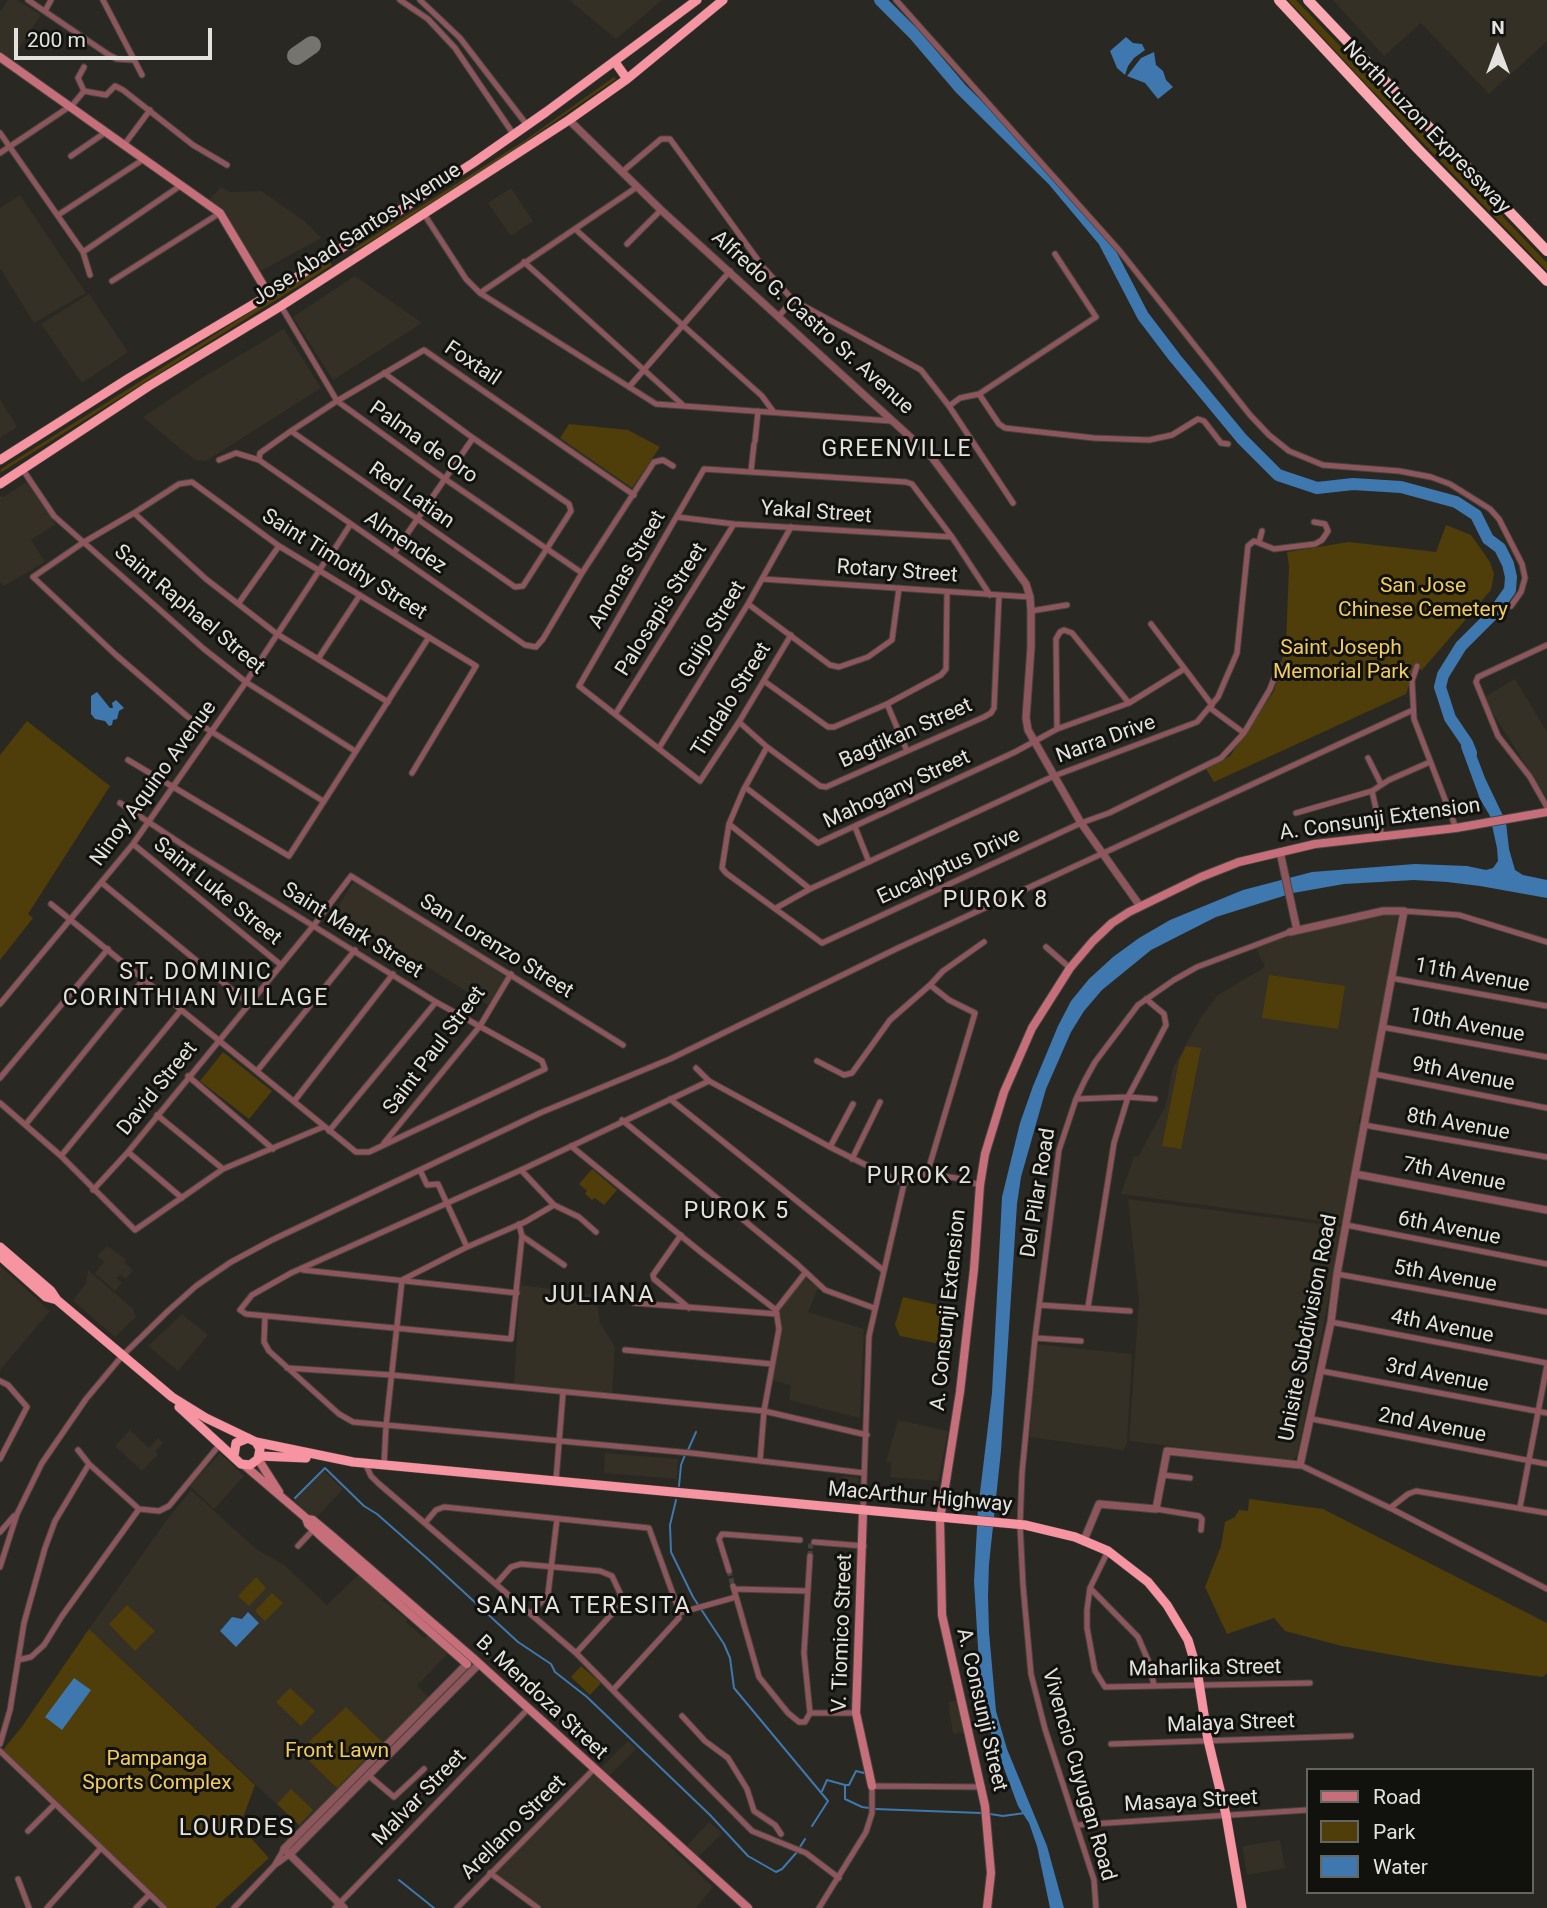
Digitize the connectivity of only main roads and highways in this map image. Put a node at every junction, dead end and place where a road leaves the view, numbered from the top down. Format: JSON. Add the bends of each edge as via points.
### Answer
{"nodes":[{"id":1,"x":697,"y":0,"type":"edge"},
{"id":2,"x":723,"y":0,"type":"edge"},
{"id":3,"x":1279,"y":0,"type":"edge"},
{"id":4,"x":1308,"y":0,"type":"edge"},
{"id":5,"x":637,"y":46,"type":"junction"},
{"id":6,"x":0,"y":57,"type":"edge"},
{"id":7,"x":649,"y":61,"type":"junction"},
{"id":8,"x":615,"y":62,"type":"junction"},
{"id":9,"x":627,"y":79,"type":"junction"},
{"id":10,"x":345,"y":247,"type":"junction"},
{"id":11,"x":1547,"y":251,"type":"edge"},
{"id":12,"x":330,"y":256,"type":"junction"},
{"id":13,"x":356,"y":258,"type":"junction"},
{"id":14,"x":339,"y":269,"type":"junction"},
{"id":15,"x":1547,"y":281,"type":"edge"},
{"id":16,"x":269,"y":295,"type":"junction"},
{"id":17,"x":0,"y":460,"type":"edge"},
{"id":18,"x":0,"y":484,"type":"edge"},
{"id":19,"x":1547,"y":809,"type":"edge"},
{"id":20,"x":0,"y":1247,"type":"edge"},
{"id":21,"x":0,"y":1256,"type":"edge"},
{"id":22,"x":57,"y":1300,"type":"junction"},
{"id":23,"x":172,"y":1397,"type":"junction"},
{"id":24,"x":252,"y":1440,"type":"junction"},
{"id":25,"x":234,"y":1456,"type":"junction"},
{"id":26,"x":259,"y":1458,"type":"junction"},
{"id":27,"x":332,"y":1459,"type":"junction"},
{"id":28,"x":244,"y":1465,"type":"junction"},
{"id":29,"x":281,"y":1495,"type":"junction"},
{"id":30,"x":863,"y":1511,"type":"junction"},
{"id":31,"x":307,"y":1519,"type":"junction"},
{"id":32,"x":940,"y":1519,"type":"junction"},
{"id":33,"x":467,"y":1664,"type":"road end"},
{"id":34,"x":872,"y":1786,"type":"road end"},
{"id":35,"x":748,"y":1908,"type":"edge"},
{"id":36,"x":988,"y":1908,"type":"edge"},
{"id":37,"x":1242,"y":1908,"type":"edge"}],
"edges":[{"from":1,"to":5,"type":"highway","name":"Jose Abad Santos Avenue"},
{"from":2,"to":7,"type":"highway","name":"Jose Abad Santos Avenue"},
{"from":3,"to":15,"type":"highway","name":"North Luzon Expressway"},
{"from":4,"to":11,"type":"highway","name":"North Luzon Expressway"},
{"from":5,"to":7,"type":"highway"},
{"from":5,"to":8,"type":"highway","name":"Jose Abad Santos Avenue"},
{"from":6,"to":16,"type":"main road","via":[[220,213]]},
{"from":7,"to":9,"type":"highway","name":"Jose Abad Santos Avenue"},
{"from":8,"to":9,"type":"highway"},
{"from":8,"to":10,"type":"highway","name":"Jose Abad Santos Avenue"},
{"from":9,"to":13,"type":"highway","name":"Jose Abad Santos Avenue"},
{"from":10,"to":12,"type":"highway","name":"Jose Abad Santos Avenue"},
{"from":10,"to":13,"type":"highway"},
{"from":12,"to":14,"type":"highway"},
{"from":12,"to":16,"type":"highway","name":"Jose Abad Santos Avenue"},
{"from":13,"to":14,"type":"highway","name":"Jose Abad Santos Avenue"},
{"from":14,"to":18,"type":"highway","name":"Jose Abad Santos Avenue"},
{"from":16,"to":17,"type":"highway","name":"Jose Abad Santos Avenue"},
{"from":19,"to":32,"type":"main road","name":"A. Consunji Extension","via":[[1456,828],[1315,844],[1238,862],[1140,906],[1093,941],[1032,1028],[987,1146],[960,1392]]},
{"from":20,"to":22,"type":"highway","name":"MacArthur Highway"},
{"from":21,"to":22,"type":"highway","name":"MacArthur Highway","via":[[47,1297]]},
{"from":22,"to":23,"type":"highway","name":"MacArthur Highway"},
{"from":23,"to":24,"type":"highway","name":"MacArthur Highway"},
{"from":23,"to":25,"type":"highway","name":"MacArthur Highway"},
{"from":24,"to":25,"type":"highway","via":[[236,1443]]},
{"from":24,"to":26,"type":"highway","via":[[260,1448]]},
{"from":24,"to":27,"type":"highway","name":"MacArthur Highway"},
{"from":25,"to":28,"type":"highway","name":"MacArthur Highway"},
{"from":26,"to":27,"type":"highway","name":"MacArthur Highway"},
{"from":26,"to":28,"type":"highway","name":"MacArthur Highway"},
{"from":26,"to":29,"type":"main road","name":"B. Mendoza Street"},
{"from":27,"to":30,"type":"highway","name":"MacArthur Highway"},
{"from":28,"to":29,"type":"main road","name":"B. Mendoza Street"},
{"from":29,"to":31,"type":"main road","name":"B. Mendoza Street"},
{"from":30,"to":32,"type":"highway","name":"MacArthur Highway"},
{"from":30,"to":34,"type":"main road","name":"V. Tiomico Street","via":[[856,1713]]},
{"from":31,"to":33,"type":"main road","name":"B. Mendoza Street"},
{"from":31,"to":35,"type":"main road","name":"B. Mendoza Street","via":[[479,1664]]},
{"from":32,"to":36,"type":"main road","name":"A. Consunji Street","via":[[942,1615],[982,1787],[991,1873]]},
{"from":32,"to":37,"type":"highway","name":"MacArthur Highway","via":[[1020,1525],[1084,1540],[1133,1568],[1167,1605],[1188,1640],[1200,1685]]}]}
